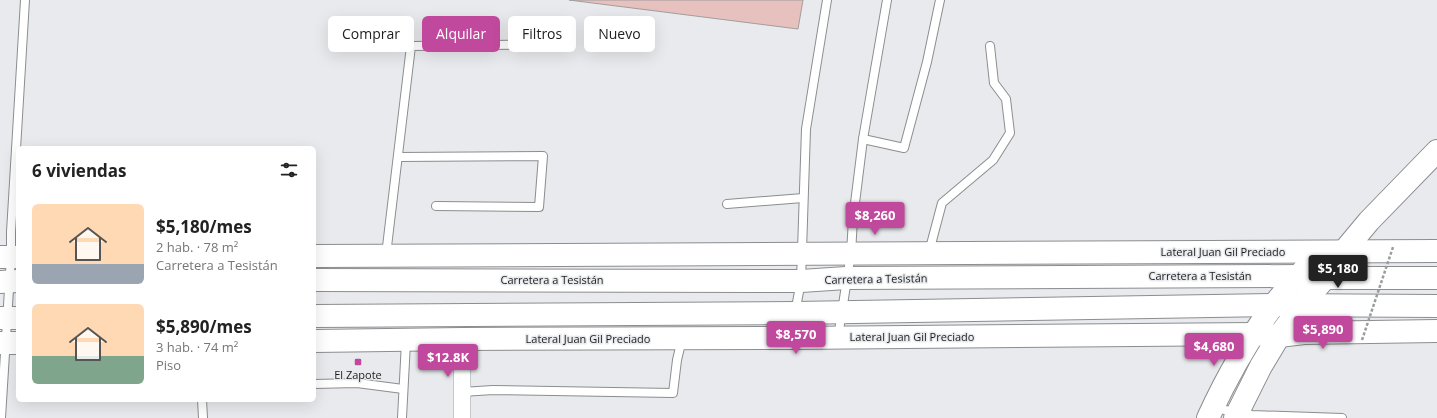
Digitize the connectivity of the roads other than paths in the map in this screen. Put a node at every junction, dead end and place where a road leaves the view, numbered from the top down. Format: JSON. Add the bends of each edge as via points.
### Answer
{"nodes":[{"id":1,"x":25,"y":0,"type":"edge"},
{"id":2,"x":827,"y":0,"type":"edge"},
{"id":3,"x":887,"y":0,"type":"edge"},
{"id":4,"x":940,"y":0,"type":"edge"},
{"id":5,"x":508,"y":45,"type":"edge"},
{"id":6,"x":990,"y":46,"type":"dead end"},
{"id":7,"x":863,"y":139,"type":"junction"},
{"id":8,"x":1437,"y":151,"type":"edge"},
{"id":9,"x":398,"y":157,"type":"junction"},
{"id":10,"x":803,"y":198,"type":"junction"},
{"id":11,"x":727,"y":204,"type":"dead end"},
{"id":12,"x":436,"y":206,"type":"dead end"},
{"id":13,"x":1369,"y":221,"type":"junction"},
{"id":14,"x":1437,"y":250,"type":"edge"},
{"id":15,"x":1321,"y":251,"type":"junction"},
{"id":16,"x":1344,"y":251,"type":"junction"},
{"id":17,"x":851,"y":253,"type":"junction"},
{"id":18,"x":928,"y":253,"type":"junction"},
{"id":19,"x":801,"y":254,"type":"junction"},
{"id":20,"x":386,"y":255,"type":"junction"},
{"id":21,"x":316,"y":256,"type":"edge"},
{"id":22,"x":10,"y":257,"type":"edge"},
{"id":23,"x":1299,"y":276,"type":"junction"},
{"id":24,"x":846,"y":278,"type":"junction"},
{"id":25,"x":1325,"y":278,"type":"junction"},
{"id":26,"x":1437,"y":278,"type":"edge"},
{"id":27,"x":316,"y":280,"type":"edge"},
{"id":28,"x":801,"y":281,"type":"junction"},
{"id":29,"x":9,"y":282,"type":"edge"},
{"id":30,"x":1273,"y":305,"type":"junction"},
{"id":31,"x":1301,"y":306,"type":"junction"},
{"id":32,"x":1437,"y":306,"type":"edge"},
{"id":33,"x":842,"y":312,"type":"junction"},
{"id":34,"x":796,"y":313,"type":"junction"},
{"id":35,"x":316,"y":316,"type":"edge"},
{"id":36,"x":8,"y":318,"type":"edge"},
{"id":37,"x":1437,"y":331,"type":"edge"},
{"id":38,"x":1254,"y":334,"type":"junction"},
{"id":39,"x":1279,"y":336,"type":"junction"},
{"id":40,"x":794,"y":338,"type":"junction"},
{"id":41,"x":838,"y":338,"type":"junction"},
{"id":42,"x":462,"y":339,"type":"junction"},
{"id":43,"x":682,"y":339,"type":"junction"},
{"id":44,"x":316,"y":341,"type":"edge"},
{"id":45,"x":406,"y":341,"type":"junction"},
{"id":46,"x":8,"y":343,"type":"edge"},
{"id":47,"x":316,"y":384,"type":"edge"},
{"id":48,"x":403,"y":389,"type":"junction"},
{"id":49,"x":462,"y":392,"type":"junction"},
{"id":50,"x":202,"y":402,"type":"edge"},
{"id":51,"x":1211,"y":413,"type":"edge"},
{"id":52,"x":1236,"y":415,"type":"edge"},
{"id":53,"x":1,"y":418,"type":"edge"},
{"id":54,"x":202,"y":418,"type":"edge"},
{"id":55,"x":402,"y":418,"type":"edge"},
{"id":56,"x":462,"y":418,"type":"edge"},
{"id":57,"x":1342,"y":418,"type":"edge"}],
"edges":[{"from":1,"to":22,"type":"lane"},
{"from":2,"to":10,"type":"lane","via":[[806,129]]},
{"from":3,"to":7,"type":"lane"},
{"from":4,"to":7,"type":"lane","via":[[927,62],[904,148]]},
{"from":5,"to":9,"type":"lane","via":[[411,46]]},
{"from":6,"to":18,"type":"lane","via":[[994,83],[1006,99],[1010,132],[993,160],[942,203]]},
{"from":7,"to":17,"type":"lane"},
{"from":8,"to":13,"type":"main road"},
{"from":9,"to":12,"type":"lane","via":[[543,156],[539,207]]},
{"from":9,"to":20,"type":"lane"},
{"from":10,"to":11,"type":"lane"},
{"from":10,"to":19,"type":"lane"},
{"from":13,"to":15,"type":"main road"},
{"from":13,"to":16,"type":"main road"},
{"from":14,"to":16,"type":"main road","name":"Lateral Juan Gil Preciado"},
{"from":15,"to":16,"type":"main road","name":"Lateral Juan Gil Preciado"},
{"from":15,"to":18,"type":"main road","name":"Lateral Juan Gil Preciado"},
{"from":15,"to":23,"type":"main road"},
{"from":16,"to":25,"type":"main road"},
{"from":17,"to":18,"type":"main road","name":"Lateral Juan Gil Preciado"},
{"from":17,"to":19,"type":"main road","name":"Lateral Juan Gil Preciado"},
{"from":17,"to":24,"type":"lane"},
{"from":19,"to":20,"type":"main road","name":"Lateral Juan Gil Preciado"},
{"from":19,"to":28,"type":"lane"},
{"from":20,"to":21,"type":"main road","name":"Lateral Juan Gil Preciado"},
{"from":22,"to":29,"type":"lane"},
{"from":23,"to":24,"type":"main road","name":"Carretera a Tesistán"},
{"from":23,"to":25,"type":"main road","name":"Carretera a Tesistán"},
{"from":23,"to":30,"type":"main road"},
{"from":24,"to":28,"type":"main road","name":"Carretera a Tesistán"},
{"from":24,"to":33,"type":"lane"},
{"from":25,"to":26,"type":"main road","name":"Carretera a Tesistán"},
{"from":25,"to":31,"type":"main road"},
{"from":27,"to":28,"type":"main road","name":"Carretera a Tesistán"},
{"from":28,"to":34,"type":"lane"},
{"from":29,"to":36,"type":"lane"},
{"from":30,"to":31,"type":"main road"},
{"from":30,"to":33,"type":"main road"},
{"from":30,"to":38,"type":"main road"},
{"from":31,"to":32,"type":"main road"},
{"from":31,"to":39,"type":"main road"},
{"from":33,"to":34,"type":"main road"},
{"from":33,"to":41,"type":"lane"},
{"from":34,"to":35,"type":"main road"},
{"from":34,"to":40,"type":"lane"},
{"from":36,"to":46,"type":"lane"},
{"from":37,"to":39,"type":"main road","name":"Lateral Juan Gil Preciado","via":[[1309,333]]},
{"from":38,"to":39,"type":"main road","name":"Lateral Juan Gil Preciado"},
{"from":38,"to":41,"type":"main road","name":"Lateral Juan Gil Preciado"},
{"from":38,"to":51,"type":"main road","via":[[1232,368]]},
{"from":39,"to":52,"type":"main road"},
{"from":40,"to":41,"type":"main road","name":"Lateral Juan Gil Preciado"},
{"from":40,"to":43,"type":"main road","name":"Lateral Juan Gil Preciado"},
{"from":42,"to":43,"type":"main road","name":"Lateral Juan Gil Preciado"},
{"from":42,"to":45,"type":"main road","name":"Lateral Juan Gil Preciado"},
{"from":42,"to":49,"type":"street"},
{"from":43,"to":49,"type":"lane","via":[[673,393],[493,390]]},
{"from":44,"to":45,"type":"main road","name":"Lateral Juan Gil Preciado"},
{"from":45,"to":48,"type":"lane"},
{"from":46,"to":53,"type":"lane"},
{"from":47,"to":48,"type":"lane","via":[[357,383]]},
{"from":48,"to":55,"type":"lane"},
{"from":49,"to":56,"type":"street"},
{"from":50,"to":54,"type":"lane"},
{"from":51,"to":52,"type":"lane"},
{"from":52,"to":57,"type":"lane"}]}
